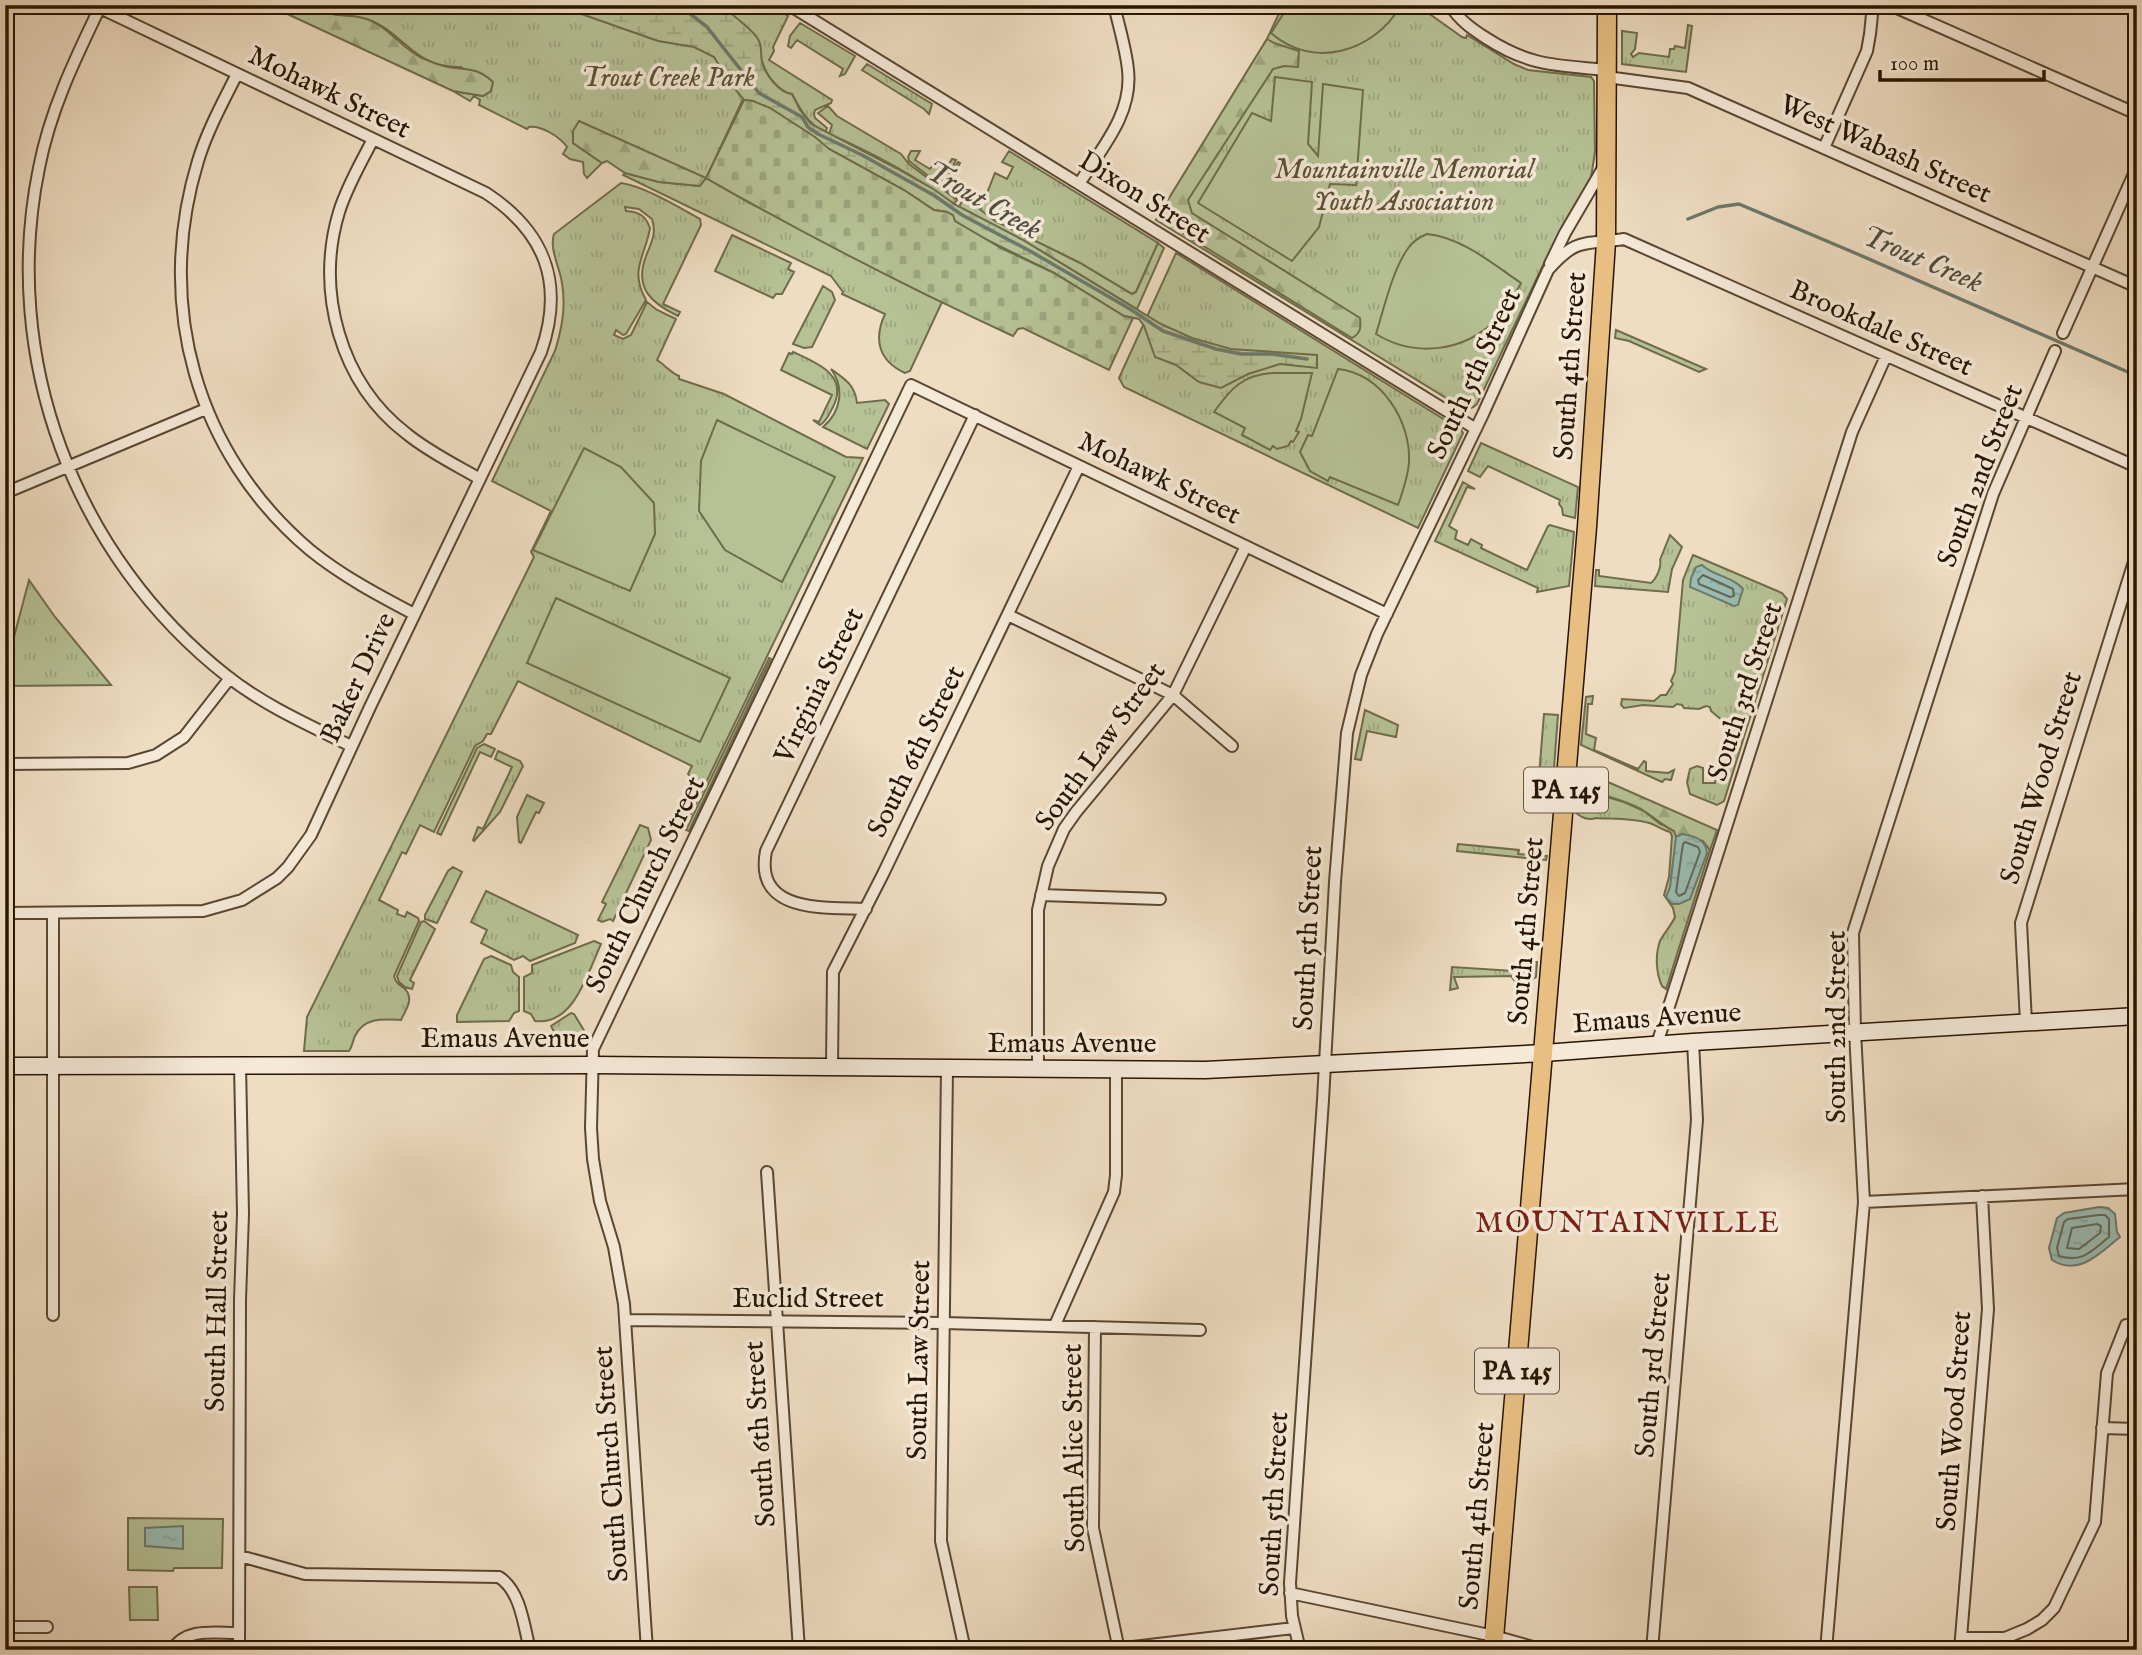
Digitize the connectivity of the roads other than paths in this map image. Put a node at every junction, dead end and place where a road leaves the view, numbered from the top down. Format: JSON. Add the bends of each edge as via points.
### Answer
{"nodes":[{"id":1,"x":789,"y":5,"type":"edge"},
{"id":2,"x":1114,"y":5,"type":"edge"},
{"id":3,"x":1450,"y":5,"type":"edge"},
{"id":4,"x":1606,"y":5,"type":"edge"},
{"id":5,"x":1873,"y":5,"type":"edge"},
{"id":6,"x":1889,"y":5,"type":"edge"},
{"id":7,"x":101,"y":7,"type":"edge"},
{"id":8,"x":1607,"y":73,"type":"junction"},
{"id":9,"x":237,"y":74,"type":"junction"},
{"id":10,"x":2137,"y":114,"type":"edge"},
{"id":11,"x":373,"y":139,"type":"junction"},
{"id":12,"x":1824,"y":148,"type":"junction"},
{"id":13,"x":1607,"y":159,"type":"junction"},
{"id":14,"x":2137,"y":167,"type":"edge"},
{"id":15,"x":1079,"y":184,"type":"junction"},
{"id":16,"x":530,"y":232,"type":"joint"},
{"id":17,"x":1605,"y":242,"type":"junction"},
{"id":18,"x":2093,"y":267,"type":"junction"},
{"id":19,"x":1548,"y":270,"type":"junction"},
{"id":20,"x":2137,"y":287,"type":"edge"},
{"id":21,"x":2063,"y":333,"type":"dead end"},
{"id":22,"x":2054,"y":351,"type":"dead end"},
{"id":23,"x":1886,"y":356,"type":"junction"},
{"id":24,"x":911,"y":385,"type":"joint"},
{"id":25,"x":206,"y":409,"type":"junction"},
{"id":26,"x":975,"y":415,"type":"junction"},
{"id":27,"x":2026,"y":419,"type":"junction"},
{"id":28,"x":1476,"y":429,"type":"junction"},
{"id":29,"x":1079,"y":466,"type":"junction"},
{"id":30,"x":2137,"y":467,"type":"edge"},
{"id":31,"x":67,"y":468,"type":"junction"},
{"id":32,"x":480,"y":479,"type":"junction"},
{"id":33,"x":5,"y":493,"type":"edge"},
{"id":34,"x":1246,"y":546,"type":"junction"},
{"id":35,"x":2137,"y":552,"type":"edge"},
{"id":36,"x":414,"y":614,"type":"junction"},
{"id":37,"x":1387,"y":614,"type":"junction"},
{"id":38,"x":1008,"y":615,"type":"junction"},
{"id":39,"x":230,"y":678,"type":"junction"},
{"id":40,"x":1173,"y":695,"type":"junction"},
{"id":41,"x":351,"y":746,"type":"junction"},
{"id":42,"x":1233,"y":746,"type":"dead end"},
{"id":43,"x":5,"y":764,"type":"edge"},
{"id":44,"x":1041,"y":895,"type":"junction"},
{"id":45,"x":1160,"y":898,"type":"dead end"},
{"id":46,"x":866,"y":909,"type":"junction"},
{"id":47,"x":5,"y":913,"type":"edge"},
{"id":48,"x":52,"y":913,"type":"junction"},
{"id":49,"x":2137,"y":1016,"type":"edge"},
{"id":50,"x":2025,"y":1022,"type":"junction"},
{"id":51,"x":1855,"y":1032,"type":"junction"},
{"id":52,"x":1693,"y":1042,"type":"junction"},
{"id":53,"x":1657,"y":1044,"type":"junction"},
{"id":54,"x":1544,"y":1053,"type":"junction"},
{"id":55,"x":1325,"y":1064,"type":"junction"},
{"id":56,"x":240,"y":1065,"type":"junction"},
{"id":57,"x":593,"y":1065,"type":"junction"},
{"id":58,"x":5,"y":1066,"type":"edge"},
{"id":59,"x":53,"y":1066,"type":"junction"},
{"id":60,"x":832,"y":1067,"type":"junction"},
{"id":61,"x":947,"y":1069,"type":"junction"},
{"id":62,"x":1038,"y":1070,"type":"junction"},
{"id":63,"x":1116,"y":1070,"type":"junction"},
{"id":64,"x":766,"y":1172,"type":"dead end"},
{"id":65,"x":2137,"y":1189,"type":"edge"},
{"id":66,"x":1982,"y":1196,"type":"junction"},
{"id":67,"x":1864,"y":1202,"type":"junction"},
{"id":68,"x":53,"y":1315,"type":"dead end"},
{"id":69,"x":625,"y":1320,"type":"junction"},
{"id":70,"x":776,"y":1322,"type":"junction"},
{"id":71,"x":944,"y":1323,"type":"junction"},
{"id":72,"x":1055,"y":1325,"type":"junction"},
{"id":73,"x":2126,"y":1325,"type":"dead end"},
{"id":74,"x":1095,"y":1326,"type":"junction"},
{"id":75,"x":1200,"y":1331,"type":"dead end"},
{"id":76,"x":2102,"y":1428,"type":"junction"},
{"id":77,"x":2137,"y":1429,"type":"edge"},
{"id":78,"x":240,"y":1556,"type":"junction"},
{"id":79,"x":1290,"y":1593,"type":"junction"},
{"id":80,"x":5,"y":1627,"type":"edge"},
{"id":81,"x":47,"y":1627,"type":"dead end"},
{"id":82,"x":1294,"y":1628,"type":"junction"},
{"id":83,"x":239,"y":1633,"type":"junction"},
{"id":84,"x":1493,"y":1643,"type":"edge"},
{"id":85,"x":1961,"y":1644,"type":"edge"},
{"id":86,"x":1115,"y":1649,"type":"edge"},
{"id":87,"x":172,"y":1650,"type":"edge"},
{"id":88,"x":239,"y":1650,"type":"edge"},
{"id":89,"x":530,"y":1650,"type":"edge"},
{"id":90,"x":647,"y":1650,"type":"edge"},
{"id":91,"x":799,"y":1650,"type":"edge"},
{"id":92,"x":965,"y":1650,"type":"edge"},
{"id":93,"x":1300,"y":1650,"type":"edge"},
{"id":94,"x":1544,"y":1650,"type":"edge"},
{"id":95,"x":1653,"y":1650,"type":"edge"},
{"id":96,"x":1826,"y":1650,"type":"edge"}],
"edges":[{"from":1,"to":15,"type":"street","name":"Dixon Street"},
{"from":2,"to":15,"type":"street","via":[[1128,68],[1127,100]]},
{"from":3,"to":8,"type":"street","name":"West Wabash Street","via":[[1466,25],[1524,59]]},
{"from":4,"to":8,"type":"main road","name":"South 4th Street","number":"PA 145"},
{"from":5,"to":12,"type":"street","via":[[1867,51]]},
{"from":6,"to":10,"type":"street"},
{"from":7,"to":9,"type":"street","name":"Mohawk Street"},
{"from":7,"to":31,"type":"street","via":[[70,70],[47,133],[29,230],[27,292],[35,354]]},
{"from":8,"to":12,"type":"street","name":"West Wabash Street","via":[[1688,88]]},
{"from":8,"to":13,"type":"main road","name":"South 4th Street","number":"PA 145"},
{"from":9,"to":11,"type":"street","name":"Mohawk Street"},
{"from":9,"to":25,"type":"street","via":[[199,158],[181,246],[184,323]]},
{"from":11,"to":16,"type":"street","name":"Mohawk Street","via":[[486,193]]},
{"from":11,"to":32,"type":"street","via":[[346,192],[332,239],[330,288],[337,330],[358,379],[376,405],[423,445]]},
{"from":12,"to":18,"type":"street","name":"West Wabash Street"},
{"from":13,"to":17,"type":"main road","name":"South 4th Street","number":"PA 145"},
{"from":13,"to":19,"type":"street","name":"South 5th Street"},
{"from":14,"to":18,"type":"street"},
{"from":15,"to":28,"type":"street","name":"Dixon Street"},
{"from":16,"to":32,"type":"street","name":"Baker Drive","via":[[550,284],[547,336]]},
{"from":17,"to":19,"type":"street","name":"South 5th Street","via":[[1570,248]]},
{"from":17,"to":23,"type":"street","name":"Brookdale Street","via":[[1624,239]]},
{"from":17,"to":54,"type":"main road","name":"South 4th Street","number":"PA 145"},
{"from":18,"to":20,"type":"street","name":"West Wabash Street"},
{"from":18,"to":21,"type":"street"},
{"from":19,"to":28,"type":"street","name":"South 5th Street"},
{"from":22,"to":27,"type":"street","name":"South 2nd Street"},
{"from":23,"to":27,"type":"street","name":"Brookdale Street"},
{"from":23,"to":53,"type":"street","name":"South 3rd Street","via":[[1853,432]]},
{"from":24,"to":26,"type":"street","name":"Mohawk Street"},
{"from":24,"to":57,"type":"street","name":"South Church Street","via":[[599,1036]]},
{"from":25,"to":31,"type":"street"},
{"from":25,"to":36,"type":"street","via":[[242,475],[291,533],[330,566]]},
{"from":26,"to":29,"type":"street","name":"Mohawk Street"},
{"from":26,"to":46,"type":"street","name":"Virginia Street","via":[[766,851],[766,875],[782,898],[803,905]]},
{"from":27,"to":30,"type":"street","name":"Brookdale Street"},
{"from":27,"to":51,"type":"street","name":"South 2nd Street","via":[[1993,494],[1853,933]]},
{"from":28,"to":37,"type":"street","name":"South 5th Street"},
{"from":29,"to":34,"type":"street","name":"Mohawk Street"},
{"from":29,"to":38,"type":"street","name":"South 6th Street"},
{"from":31,"to":33,"type":"street"},
{"from":31,"to":39,"type":"street","via":[[100,531],[140,590],[185,639]]},
{"from":32,"to":36,"type":"street","name":"Baker Drive"},
{"from":34,"to":37,"type":"street","name":"Mohawk Street"},
{"from":34,"to":40,"type":"street","name":"South Law Street"},
{"from":35,"to":50,"type":"street","name":"South Wood Street","via":[[2021,923]]},
{"from":36,"to":41,"type":"street","name":"Baker Drive"},
{"from":37,"to":55,"type":"street","name":"South 5th Street","via":[[1364,666],[1347,733]]},
{"from":38,"to":40,"type":"street"},
{"from":38,"to":46,"type":"street","name":"South 6th Street"},
{"from":39,"to":41,"type":"street","via":[[297,720]]},
{"from":39,"to":43,"type":"street","via":[[184,737],[156,755],[128,763]]},
{"from":40,"to":42,"type":"street"},
{"from":40,"to":44,"type":"street","name":"South Law Street","via":[[1076,811],[1055,847]]},
{"from":41,"to":48,"type":"street","name":"Baker Drive","via":[[312,835],[277,878],[256,893],[203,911]]},
{"from":44,"to":45,"type":"street"},
{"from":44,"to":62,"type":"street","name":"South Law Street"},
{"from":46,"to":60,"type":"street","name":"South 6th Street","via":[[833,972]]},
{"from":47,"to":48,"type":"street","name":"Baker Drive"},
{"from":48,"to":59,"type":"street"},
{"from":49,"to":50,"type":"main road","name":"Emaus Avenue"},
{"from":50,"to":51,"type":"main road","name":"Emaus Avenue"},
{"from":51,"to":52,"type":"main road","name":"Emaus Avenue"},
{"from":51,"to":67,"type":"street","name":"South 2nd Street"},
{"from":52,"to":53,"type":"main road","name":"Emaus Avenue"},
{"from":52,"to":95,"type":"street","name":"South 3rd Street","via":[[1697,1120]]},
{"from":53,"to":54,"type":"main road","name":"Emaus Avenue"},
{"from":54,"to":55,"type":"main road","name":"Emaus Avenue"},
{"from":54,"to":84,"type":"main road","name":"South 4th Street","number":"PA 145"},
{"from":55,"to":63,"type":"main road","name":"Emaus Avenue"},
{"from":55,"to":79,"type":"street","name":"South 5th Street"},
{"from":56,"to":57,"type":"main road","name":"Emaus Avenue"},
{"from":56,"to":59,"type":"main road","name":"Emaus Avenue"},
{"from":56,"to":78,"type":"street","name":"South Hall Street"},
{"from":57,"to":60,"type":"main road","name":"Emaus Avenue"},
{"from":57,"to":69,"type":"street","name":"South Church Street","via":[[594,1169],[614,1247]]},
{"from":58,"to":59,"type":"main road","name":"Emaus Avenue"},
{"from":59,"to":68,"type":"street"},
{"from":60,"to":61,"type":"main road","name":"Emaus Avenue"},
{"from":61,"to":62,"type":"main road","name":"Emaus Avenue"},
{"from":61,"to":71,"type":"street","name":"South Law Street"},
{"from":62,"to":63,"type":"main road","name":"Emaus Avenue"},
{"from":63,"to":72,"type":"street","name":"South Alice Street","via":[[1114,1192]]},
{"from":64,"to":70,"type":"street","name":"South 6th Street"},
{"from":65,"to":66,"type":"street"},
{"from":66,"to":67,"type":"street"},
{"from":66,"to":85,"type":"street","name":"South Wood Street","via":[[1988,1310]]},
{"from":67,"to":96,"type":"street","name":"South 2nd Street"},
{"from":69,"to":70,"type":"street","name":"Euclid Street"},
{"from":69,"to":90,"type":"street","name":"South Church Street"},
{"from":70,"to":71,"type":"street","name":"Euclid Street"},
{"from":70,"to":91,"type":"street","name":"South 6th Street"},
{"from":71,"to":72,"type":"street","name":"Euclid Street"},
{"from":71,"to":92,"type":"street","name":"South Law Street","via":[[941,1541]]},
{"from":72,"to":74,"type":"street","name":"Euclid Street"},
{"from":73,"to":76,"type":"street","via":[[2107,1373]]},
{"from":74,"to":75,"type":"street","name":"Euclid Street"},
{"from":74,"to":86,"type":"street","name":"South Alice Street","via":[[1093,1528]]},
{"from":76,"to":77,"type":"street"},
{"from":76,"to":85,"type":"street","via":[[2095,1522],[2054,1608],[2042,1620],[2005,1638]]},
{"from":78,"to":83,"type":"street","name":"South Hall Street"},
{"from":78,"to":89,"type":"street","via":[[305,1574],[499,1577],[507,1582],[518,1603]]},
{"from":79,"to":82,"type":"street","name":"South 5th Street"},
{"from":79,"to":84,"type":"street"},
{"from":80,"to":81,"type":"street"},
{"from":82,"to":86,"type":"street"},
{"from":82,"to":93,"type":"street","name":"South 5th Street"},
{"from":83,"to":87,"type":"street","via":[[193,1633],[182,1637]]},
{"from":83,"to":88,"type":"street","name":"South Hall Street"},
{"from":84,"to":94,"type":"street"}]}
